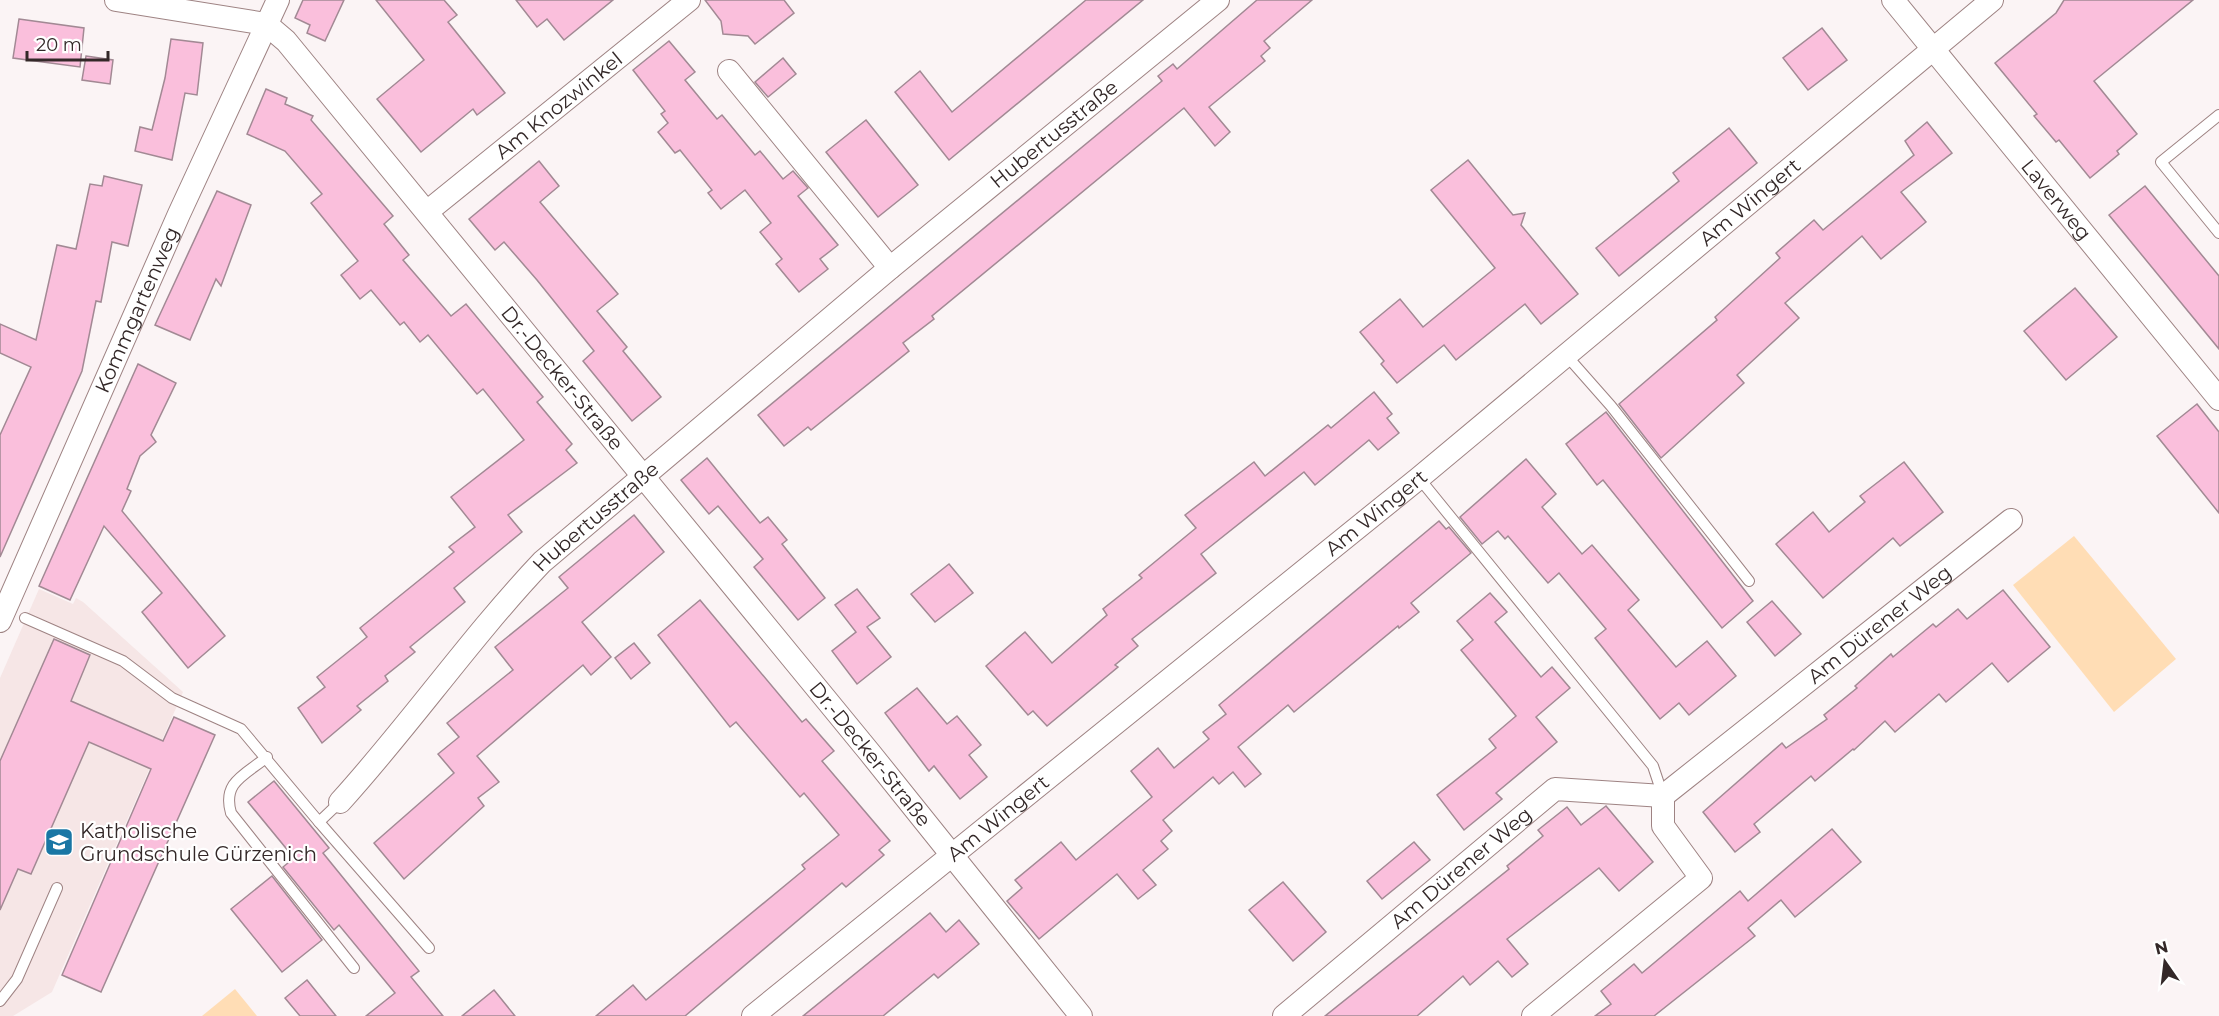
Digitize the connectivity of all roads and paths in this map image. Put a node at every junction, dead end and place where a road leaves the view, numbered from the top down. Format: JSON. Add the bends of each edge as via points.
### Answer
{"nodes":[{"id":1,"x":116,"y":0,"type":"edge"},
{"id":2,"x":278,"y":0,"type":"edge"},
{"id":3,"x":689,"y":0,"type":"edge"},
{"id":4,"x":1218,"y":0,"type":"edge"},
{"id":5,"x":1893,"y":0,"type":"edge"},
{"id":6,"x":1992,"y":0,"type":"edge"},
{"id":7,"x":266,"y":24,"type":"junction"},
{"id":8,"x":1932,"y":48,"type":"junction"},
{"id":9,"x":729,"y":71,"type":"dead end"},
{"id":10,"x":2219,"y":114,"type":"edge"},
{"id":11,"x":428,"y":211,"type":"junction"},
{"id":12,"x":2219,"y":233,"type":"edge"},
{"id":13,"x":891,"y":268,"type":"junction"},
{"id":14,"x":1566,"y":355,"type":"junction"},
{"id":15,"x":2219,"y":399,"type":"edge"},
{"id":16,"x":642,"y":476,"type":"junction"},
{"id":17,"x":1419,"y":478,"type":"junction"},
{"id":18,"x":2012,"y":520,"type":"dead end"},
{"id":19,"x":1749,"y":581,"type":"dead end"},
{"id":20,"x":25,"y":618,"type":"dead end"},
{"id":21,"x":0,"y":621,"type":"edge"},
{"id":22,"x":267,"y":757,"type":"junction"},
{"id":23,"x":1663,"y":796,"type":"junction"},
{"id":24,"x":340,"y":802,"type":"joint"},
{"id":25,"x":319,"y":822,"type":"junction"},
{"id":26,"x":950,"y":854,"type":"junction"},
{"id":27,"x":57,"y":888,"type":"dead end"},
{"id":28,"x":429,"y":948,"type":"dead end"},
{"id":29,"x":354,"y":968,"type":"dead end"},
{"id":30,"x":0,"y":1001,"type":"edge"},
{"id":31,"x":753,"y":1016,"type":"edge"},
{"id":32,"x":1081,"y":1016,"type":"edge"},
{"id":33,"x":1284,"y":1016,"type":"edge"},
{"id":34,"x":1533,"y":1016,"type":"edge"}],
"edges":[{"from":1,"to":7,"type":"street"},
{"from":2,"to":7,"type":"street","name":"Kommgartenweg"},
{"from":3,"to":11,"type":"street","name":"Am Knozwinkel"},
{"from":4,"to":13,"type":"street","name":"Hubertusstraße"},
{"from":5,"to":8,"type":"street","name":"Laverweg"},
{"from":6,"to":8,"type":"street","name":"Am Wingert"},
{"from":7,"to":11,"type":"street","name":"Dr.-Decker-Straße","via":[[286,41]]},
{"from":7,"to":21,"type":"street","name":"Kommgartenweg"},
{"from":8,"to":14,"type":"street","name":"Am Wingert"},
{"from":8,"to":15,"type":"street","name":"Laverweg"},
{"from":9,"to":13,"type":"street"},
{"from":10,"to":12,"type":"lane","via":[[2161,162]]},
{"from":11,"to":16,"type":"street","name":"Dr.-Decker-Straße"},
{"from":13,"to":16,"type":"street","name":"Hubertusstraße"},
{"from":14,"to":17,"type":"street","name":"Am Wingert"},
{"from":14,"to":19,"type":"lane"},
{"from":16,"to":24,"type":"street","name":"Hubertusstraße","via":[[542,562],[514,592]]},
{"from":16,"to":26,"type":"street","name":"Dr.-Decker-Straße"},
{"from":17,"to":23,"type":"lane","via":[[1653,766]]},
{"from":17,"to":26,"type":"street","name":"Am Wingert"},
{"from":18,"to":23,"type":"street","name":"Am Dürener Weg"},
{"from":20,"to":22,"type":"lane","via":[[123,661],[171,698],[242,729]]},
{"from":22,"to":25,"type":"lane"},
{"from":22,"to":29,"type":"lane","via":[[232,785],[227,799],[231,813]]},
{"from":23,"to":33,"type":"street","name":"Am Dürener Weg","via":[[1556,789]]},
{"from":23,"to":34,"type":"street","via":[[1664,826],[1701,878]]},
{"from":24,"to":25,"type":"lane"},
{"from":25,"to":28,"type":"lane"},
{"from":26,"to":31,"type":"street","name":"Am Wingert"},
{"from":26,"to":32,"type":"street"},
{"from":27,"to":30,"type":"lane","via":[[17,979]]}]}
